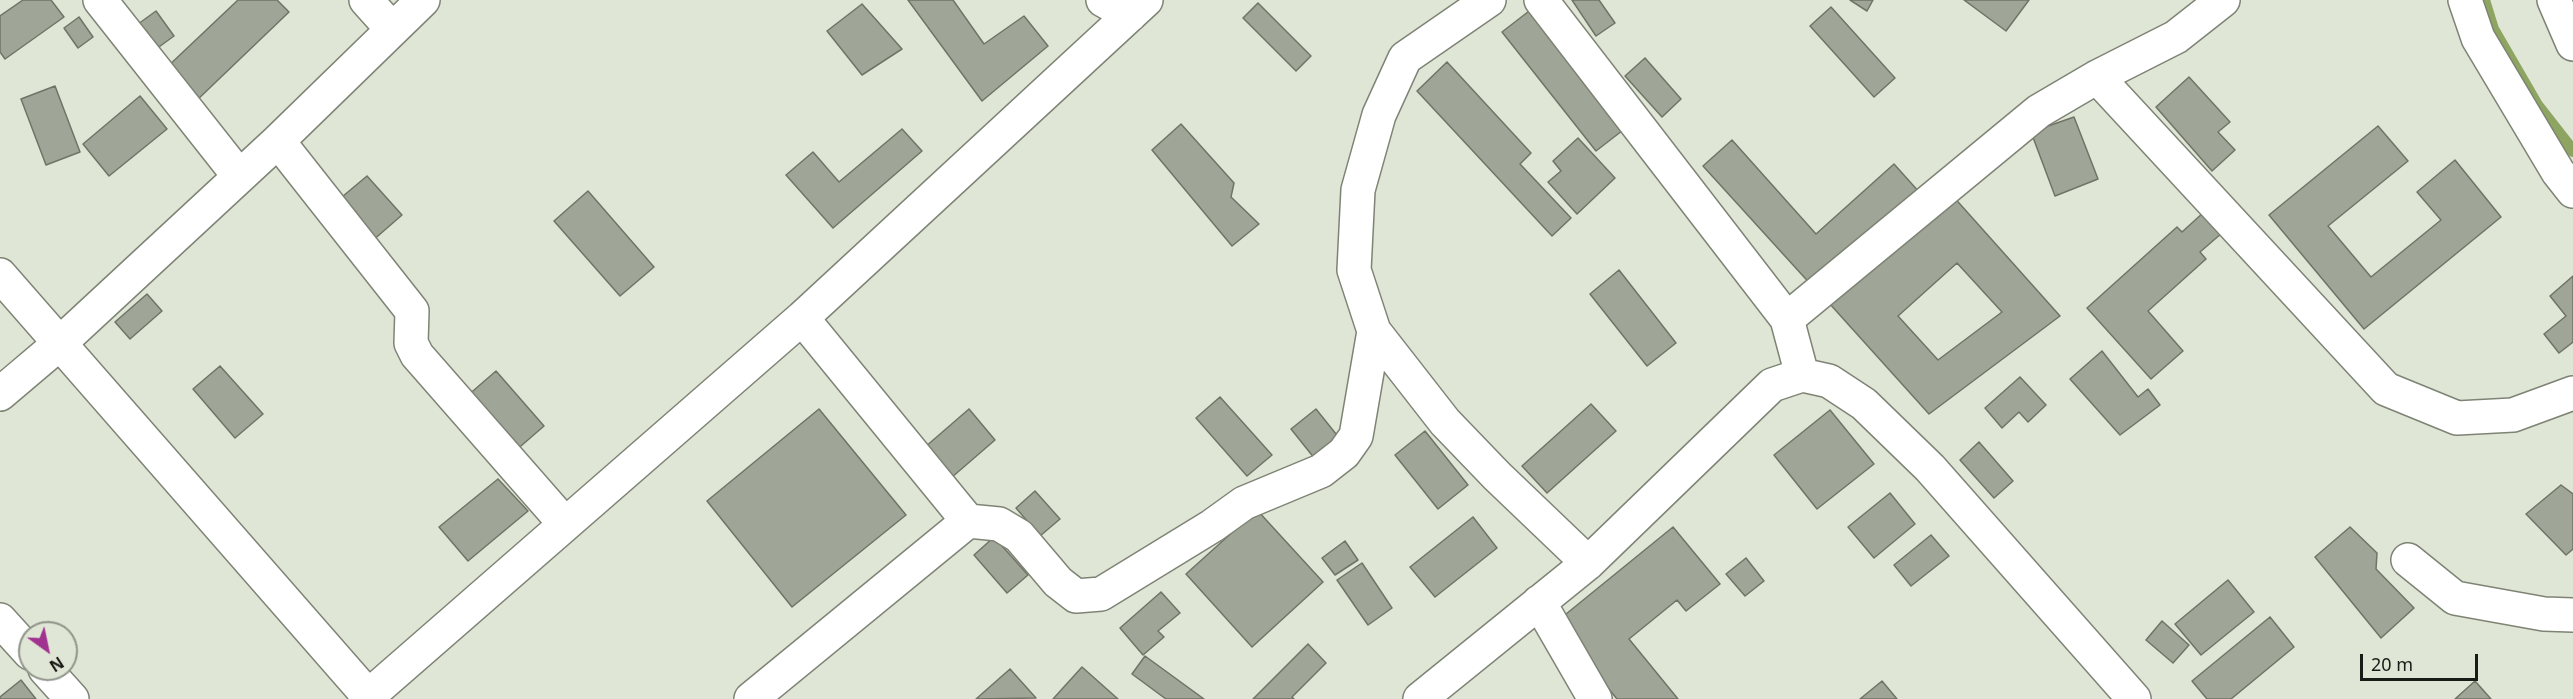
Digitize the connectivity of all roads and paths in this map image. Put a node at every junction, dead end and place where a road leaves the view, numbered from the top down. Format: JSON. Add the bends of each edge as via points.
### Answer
{"nodes":[{"id":1,"x":100,"y":0,"type":"edge"},
{"id":2,"x":366,"y":0,"type":"edge"},
{"id":3,"x":423,"y":0,"type":"edge"},
{"id":4,"x":1489,"y":0,"type":"edge"},
{"id":5,"x":1541,"y":0,"type":"edge"},
{"id":6,"x":2223,"y":0,"type":"edge"},
{"id":7,"x":2465,"y":0,"type":"edge"},
{"id":8,"x":2554,"y":0,"type":"edge"},
{"id":9,"x":1126,"y":5,"type":"edge"},
{"id":10,"x":392,"y":29,"type":"junction"},
{"id":11,"x":2573,"y":44,"type":"edge"},
{"id":12,"x":2097,"y":78,"type":"junction"},
{"id":13,"x":278,"y":141,"type":"junction"},
{"id":14,"x":239,"y":176,"type":"junction"},
{"id":15,"x":2573,"y":191,"type":"edge"},
{"id":16,"x":0,"y":275,"type":"edge"},
{"id":17,"x":802,"y":318,"type":"junction"},
{"id":18,"x":1787,"y":319,"type":"junction"},
{"id":19,"x":1374,"y":331,"type":"junction"},
{"id":20,"x":59,"y":344,"type":"junction"},
{"id":21,"x":1802,"y":375,"type":"junction"},
{"id":22,"x":2573,"y":393,"type":"edge"},
{"id":23,"x":0,"y":394,"type":"edge"},
{"id":24,"x":969,"y":521,"type":"junction"},
{"id":25,"x":565,"y":524,"type":"junction"},
{"id":26,"x":2408,"y":560,"type":"dead end"},
{"id":27,"x":1588,"y":563,"type":"junction"},
{"id":28,"x":1539,"y":603,"type":"junction"},
{"id":29,"x":2573,"y":615,"type":"edge"},
{"id":30,"x":0,"y":620,"type":"edge"},
{"id":31,"x":18,"y":640,"type":"edge"},
{"id":32,"x":56,"y":681,"type":"edge"},
{"id":33,"x":368,"y":698,"type":"edge"},
{"id":34,"x":72,"y":699,"type":"edge"},
{"id":35,"x":752,"y":699,"type":"edge"},
{"id":36,"x":1420,"y":699,"type":"edge"},
{"id":37,"x":1595,"y":699,"type":"edge"},
{"id":38,"x":2134,"y":699,"type":"edge"}],
"edges":[{"from":1,"to":14,"type":"street"},
{"from":2,"to":10,"type":"street"},
{"from":3,"to":10,"type":"street"},
{"from":4,"to":19,"type":"street","via":[[1406,58],[1379,115],[1359,190],[1354,270]]},
{"from":5,"to":18,"type":"street"},
{"from":6,"to":12,"type":"street","via":[[2176,37]]},
{"from":7,"to":15,"type":"street","via":[[2478,38]]},
{"from":8,"to":11,"type":"street"},
{"from":9,"to":17,"type":"street"},
{"from":10,"to":13,"type":"street"},
{"from":12,"to":18,"type":"street","via":[[2039,111]]},
{"from":12,"to":22,"type":"street","via":[[2386,389],[2457,418],[2513,415]]},
{"from":13,"to":14,"type":"street"},
{"from":13,"to":25,"type":"street","via":[[412,311],[411,343],[417,355]]},
{"from":14,"to":20,"type":"street"},
{"from":16,"to":20,"type":"street"},
{"from":17,"to":24,"type":"street"},
{"from":17,"to":25,"type":"street"},
{"from":18,"to":21,"type":"street"},
{"from":19,"to":24,"type":"street","via":[[1356,436],[1344,453],[1321,471],[1244,503],[1101,594],[1076,596],[1058,582],[1019,536],[999,524]]},
{"from":19,"to":27,"type":"street","via":[[1445,422]]},
{"from":20,"to":23,"type":"street"},
{"from":20,"to":33,"type":"street"},
{"from":21,"to":27,"type":"street","via":[[1772,385]]},
{"from":21,"to":38,"type":"street","via":[[1829,381],[1864,404],[1913,452]]},
{"from":24,"to":35,"type":"street"},
{"from":25,"to":33,"type":"street"},
{"from":26,"to":29,"type":"street","via":[[2455,598],[2544,614]]},
{"from":27,"to":28,"type":"street"},
{"from":28,"to":36,"type":"street"},
{"from":28,"to":37,"type":"street"},
{"from":30,"to":31,"type":"street"},
{"from":32,"to":34,"type":"street"}]}
